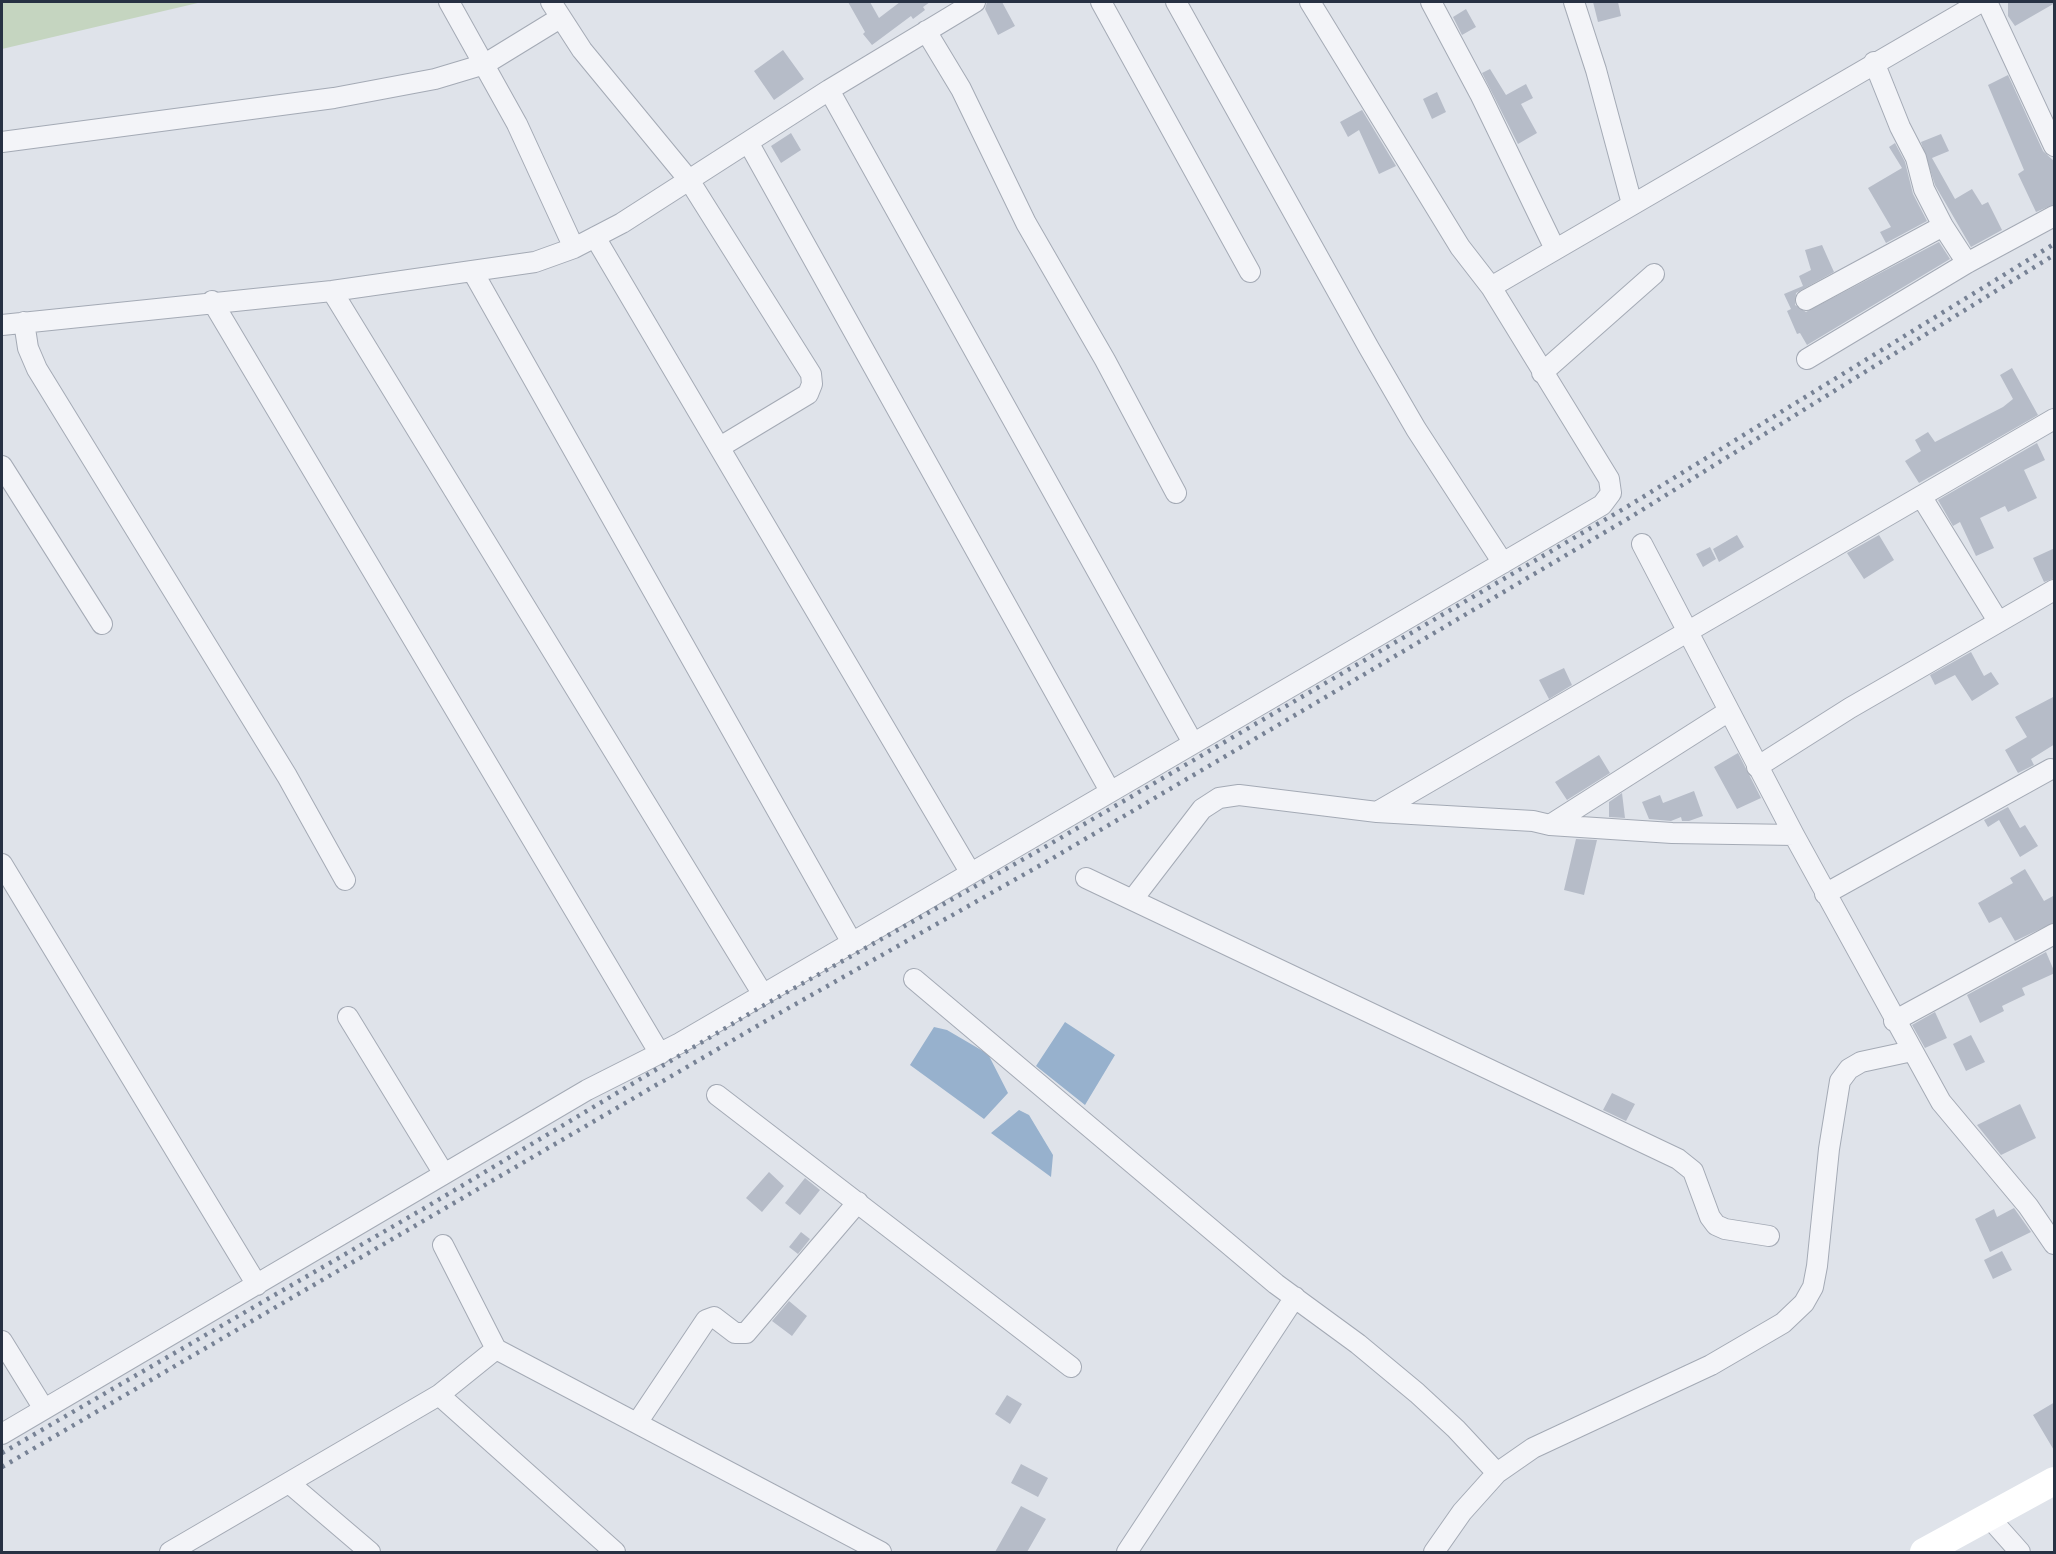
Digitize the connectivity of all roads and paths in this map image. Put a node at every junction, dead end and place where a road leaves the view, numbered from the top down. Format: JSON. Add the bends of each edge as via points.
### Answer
{"nodes":[{"id":1,"x":449,"y":2,"type":"edge"},
{"id":2,"x":975,"y":2,"type":"edge"},
{"id":3,"x":1101,"y":2,"type":"edge"},
{"id":4,"x":1176,"y":2,"type":"edge"},
{"id":5,"x":1310,"y":2,"type":"edge"},
{"id":6,"x":1431,"y":2,"type":"edge"},
{"id":7,"x":1574,"y":2,"type":"edge"},
{"id":8,"x":1981,"y":2,"type":"edge"},
{"id":9,"x":1986,"y":2,"type":"edge"},
{"id":10,"x":956,"y":8,"type":"edge"},
{"id":11,"x":555,"y":10,"type":"edge"},
{"id":12,"x":926,"y":31,"type":"junction"},
{"id":13,"x":1874,"y":62,"type":"junction"},
{"id":14,"x":485,"y":63,"type":"junction"},
{"id":15,"x":830,"y":90,"type":"junction"},
{"id":16,"x":2,"y":142,"type":"edge"},
{"id":17,"x":748,"y":142,"type":"junction"},
{"id":18,"x":2055,"y":146,"type":"edge"},
{"id":19,"x":689,"y":180,"type":"junction"},
{"id":20,"x":1632,"y":204,"type":"junction"},
{"id":21,"x":2055,"y":216,"type":"edge"},
{"id":22,"x":1943,"y":226,"type":"junction"},
{"id":23,"x":595,"y":237,"type":"junction"},
{"id":24,"x":574,"y":248,"type":"junction"},
{"id":25,"x":1555,"y":249,"type":"junction"},
{"id":26,"x":1967,"y":263,"type":"junction"},
{"id":27,"x":473,"y":272,"type":"junction"},
{"id":28,"x":1250,"y":272,"type":"dead end"},
{"id":29,"x":1654,"y":274,"type":"dead end"},
{"id":30,"x":1491,"y":287,"type":"junction"},
{"id":31,"x":332,"y":291,"type":"junction"},
{"id":32,"x":1806,"y":300,"type":"dead end"},
{"id":33,"x":212,"y":301,"type":"junction"},
{"id":34,"x":24,"y":322,"type":"junction"},
{"id":35,"x":2,"y":325,"type":"edge"},
{"id":36,"x":1807,"y":359,"type":"dead end"},
{"id":37,"x":1542,"y":373,"type":"junction"},
{"id":38,"x":2055,"y":419,"type":"edge"},
{"id":39,"x":720,"y":447,"type":"junction"},
{"id":40,"x":2,"y":466,"type":"edge"},
{"id":41,"x":1176,"y":493,"type":"dead end"},
{"id":42,"x":1921,"y":496,"type":"junction"},
{"id":43,"x":1642,"y":544,"type":"dead end"},
{"id":44,"x":1503,"y":563,"type":"junction"},
{"id":45,"x":2055,"y":590,"type":"edge"},
{"id":46,"x":1998,"y":621,"type":"junction"},
{"id":47,"x":102,"y":624,"type":"dead end"},
{"id":48,"x":1688,"y":631,"type":"junction"},
{"id":49,"x":1729,"y":711,"type":"junction"},
{"id":50,"x":1193,"y":743,"type":"junction"},
{"id":51,"x":1757,"y":766,"type":"junction"},
{"id":52,"x":2051,"y":769,"type":"dead end"},
{"id":53,"x":1110,"y":791,"type":"junction"},
{"id":54,"x":1377,"y":812,"type":"junction"},
{"id":55,"x":1550,"y":825,"type":"junction"},
{"id":56,"x":1794,"y":835,"type":"junction"},
{"id":57,"x":2,"y":864,"type":"edge"},
{"id":58,"x":970,"y":872,"type":"junction"},
{"id":59,"x":1086,"y":878,"type":"dead end"},
{"id":60,"x":345,"y":880,"type":"dead end"},
{"id":61,"x":1826,"y":894,"type":"junction"},
{"id":62,"x":1133,"y":899,"type":"junction"},
{"id":63,"x":2055,"y":934,"type":"edge"},
{"id":64,"x":851,"y":941,"type":"junction"},
{"id":65,"x":914,"y":979,"type":"dead end"},
{"id":66,"x":762,"y":993,"type":"junction"},
{"id":67,"x":348,"y":1017,"type":"dead end"},
{"id":68,"x":1894,"y":1021,"type":"junction"},
{"id":69,"x":1912,"y":1051,"type":"junction"},
{"id":70,"x":660,"y":1054,"type":"junction"},
{"id":71,"x":717,"y":1095,"type":"dead end"},
{"id":72,"x":444,"y":1174,"type":"junction"},
{"id":73,"x":858,"y":1203,"type":"junction"},
{"id":74,"x":1769,"y":1236,"type":"dead end"},
{"id":75,"x":2053,"y":1239,"type":"edge"},
{"id":76,"x":443,"y":1245,"type":"dead end"},
{"id":77,"x":257,"y":1285,"type":"junction"},
{"id":78,"x":1295,"y":1297,"type":"junction"},
{"id":79,"x":2,"y":1341,"type":"edge"},
{"id":80,"x":496,"y":1349,"type":"junction"},
{"id":81,"x":1071,"y":1367,"type":"dead end"},
{"id":82,"x":439,"y":1395,"type":"junction"},
{"id":83,"x":44,"y":1409,"type":"junction"},
{"id":84,"x":637,"y":1423,"type":"junction"},
{"id":85,"x":2,"y":1434,"type":"edge"},
{"id":86,"x":1497,"y":1473,"type":"junction"},
{"id":87,"x":2055,"y":1481,"type":"edge"},
{"id":88,"x":289,"y":1483,"type":"junction"},
{"id":89,"x":1988,"y":1516,"type":"junction"},
{"id":90,"x":874,"y":1551,"type":"edge"},
{"id":91,"x":170,"y":1552,"type":"edge"},
{"id":92,"x":370,"y":1552,"type":"edge"},
{"id":93,"x":615,"y":1552,"type":"edge"},
{"id":94,"x":1127,"y":1552,"type":"edge"},
{"id":95,"x":1434,"y":1552,"type":"edge"},
{"id":96,"x":1924,"y":1552,"type":"edge"},
{"id":97,"x":2020,"y":1552,"type":"edge"}],
"edges":[{"from":1,"to":14,"type":"street"},
{"from":2,"to":10,"type":"street"},
{"from":3,"to":28,"type":"street"},
{"from":4,"to":44,"type":"street","via":[[1416,429]]},
{"from":5,"to":30,"type":"street","via":[[1460,247]]},
{"from":6,"to":25,"type":"street"},
{"from":7,"to":20,"type":"street"},
{"from":8,"to":13,"type":"street"},
{"from":9,"to":18,"type":"street"},
{"from":10,"to":12,"type":"street"},
{"from":11,"to":14,"type":"street"},
{"from":11,"to":19,"type":"street","via":[[582,50]]},
{"from":12,"to":15,"type":"street"},
{"from":12,"to":41,"type":"street","via":[[961,89],[1026,223]]},
{"from":13,"to":20,"type":"street"},
{"from":13,"to":22,"type":"street","via":[[1916,158],[1924,189]]},
{"from":14,"to":16,"type":"street","via":[[435,79],[334,98]]},
{"from":14,"to":24,"type":"street"},
{"from":15,"to":17,"type":"street"},
{"from":15,"to":50,"type":"street"},
{"from":17,"to":19,"type":"street"},
{"from":17,"to":53,"type":"street"},
{"from":19,"to":23,"type":"street"},
{"from":19,"to":39,"type":"street","via":[[811,374],[808,394]]},
{"from":20,"to":25,"type":"street"},
{"from":21,"to":26,"type":"street"},
{"from":22,"to":26,"type":"street"},
{"from":22,"to":32,"type":"street"},
{"from":23,"to":24,"type":"street"},
{"from":23,"to":39,"type":"street"},
{"from":24,"to":27,"type":"street","via":[[535,262]]},
{"from":25,"to":30,"type":"street"},
{"from":26,"to":36,"type":"street"},
{"from":27,"to":31,"type":"street"},
{"from":27,"to":64,"type":"street"},
{"from":29,"to":37,"type":"street"},
{"from":30,"to":37,"type":"street"},
{"from":31,"to":33,"type":"street"},
{"from":31,"to":66,"type":"street"},
{"from":33,"to":34,"type":"street"},
{"from":33,"to":70,"type":"street"},
{"from":34,"to":35,"type":"street"},
{"from":34,"to":60,"type":"street","via":[[28,348],[37,369],[286,776]]},
{"from":37,"to":44,"type":"street","via":[[1609,479],[1611,493],[1602,505]]},
{"from":38,"to":42,"type":"street"},
{"from":39,"to":58,"type":"street"},
{"from":40,"to":47,"type":"street"},
{"from":42,"to":46,"type":"street"},
{"from":42,"to":48,"type":"street"},
{"from":43,"to":48,"type":"street"},
{"from":44,"to":50,"type":"street"},
{"from":45,"to":46,"type":"street"},
{"from":46,"to":51,"type":"street"},
{"from":48,"to":49,"type":"street"},
{"from":48,"to":54,"type":"street"},
{"from":49,"to":51,"type":"street"},
{"from":49,"to":55,"type":"street"},
{"from":50,"to":53,"type":"street"},
{"from":51,"to":56,"type":"street"},
{"from":52,"to":61,"type":"street"},
{"from":53,"to":58,"type":"street"},
{"from":54,"to":55,"type":"street","via":[[1533,820]]},
{"from":54,"to":62,"type":"street","via":[[1239,795],[1219,798],[1203,809]]},
{"from":55,"to":56,"type":"street"},
{"from":56,"to":61,"type":"street"},
{"from":57,"to":77,"type":"street"},
{"from":58,"to":64,"type":"street"},
{"from":59,"to":62,"type":"street"},
{"from":61,"to":68,"type":"street"},
{"from":62,"to":74,"type":"street","via":[[1678,1159],[1693,1171],[1716,1225]]},
{"from":63,"to":68,"type":"street"},
{"from":64,"to":66,"type":"street"},
{"from":65,"to":78,"type":"street"},
{"from":66,"to":70,"type":"street"},
{"from":67,"to":72,"type":"street"},
{"from":68,"to":69,"type":"street"},
{"from":69,"to":75,"type":"street","via":[[1941,1102]]},
{"from":69,"to":86,"type":"street","via":[[1861,1062],[1840,1080],[1818,1266],[1804,1303],[1784,1323],[1711,1365],[1533,1448]]},
{"from":70,"to":72,"type":"street","via":[[587,1090]]},
{"from":71,"to":73,"type":"street"},
{"from":72,"to":77,"type":"street"},
{"from":73,"to":81,"type":"street"},
{"from":73,"to":84,"type":"street","via":[[746,1333],[735,1333],[714,1317],[706,1320]]},
{"from":76,"to":80,"type":"street"},
{"from":77,"to":83,"type":"street"},
{"from":78,"to":86,"type":"street","via":[[1417,1393]]},
{"from":78,"to":94,"type":"street"},
{"from":79,"to":83,"type":"street"},
{"from":80,"to":82,"type":"street"},
{"from":80,"to":84,"type":"street"},
{"from":82,"to":88,"type":"street"},
{"from":82,"to":93,"type":"street"},
{"from":83,"to":85,"type":"street"},
{"from":84,"to":90,"type":"street"},
{"from":86,"to":95,"type":"street","via":[[1462,1512]]},
{"from":87,"to":89,"type":"main road"},
{"from":88,"to":91,"type":"street"},
{"from":88,"to":92,"type":"street"},
{"from":89,"to":96,"type":"main road"},
{"from":89,"to":97,"type":"street"}]}
